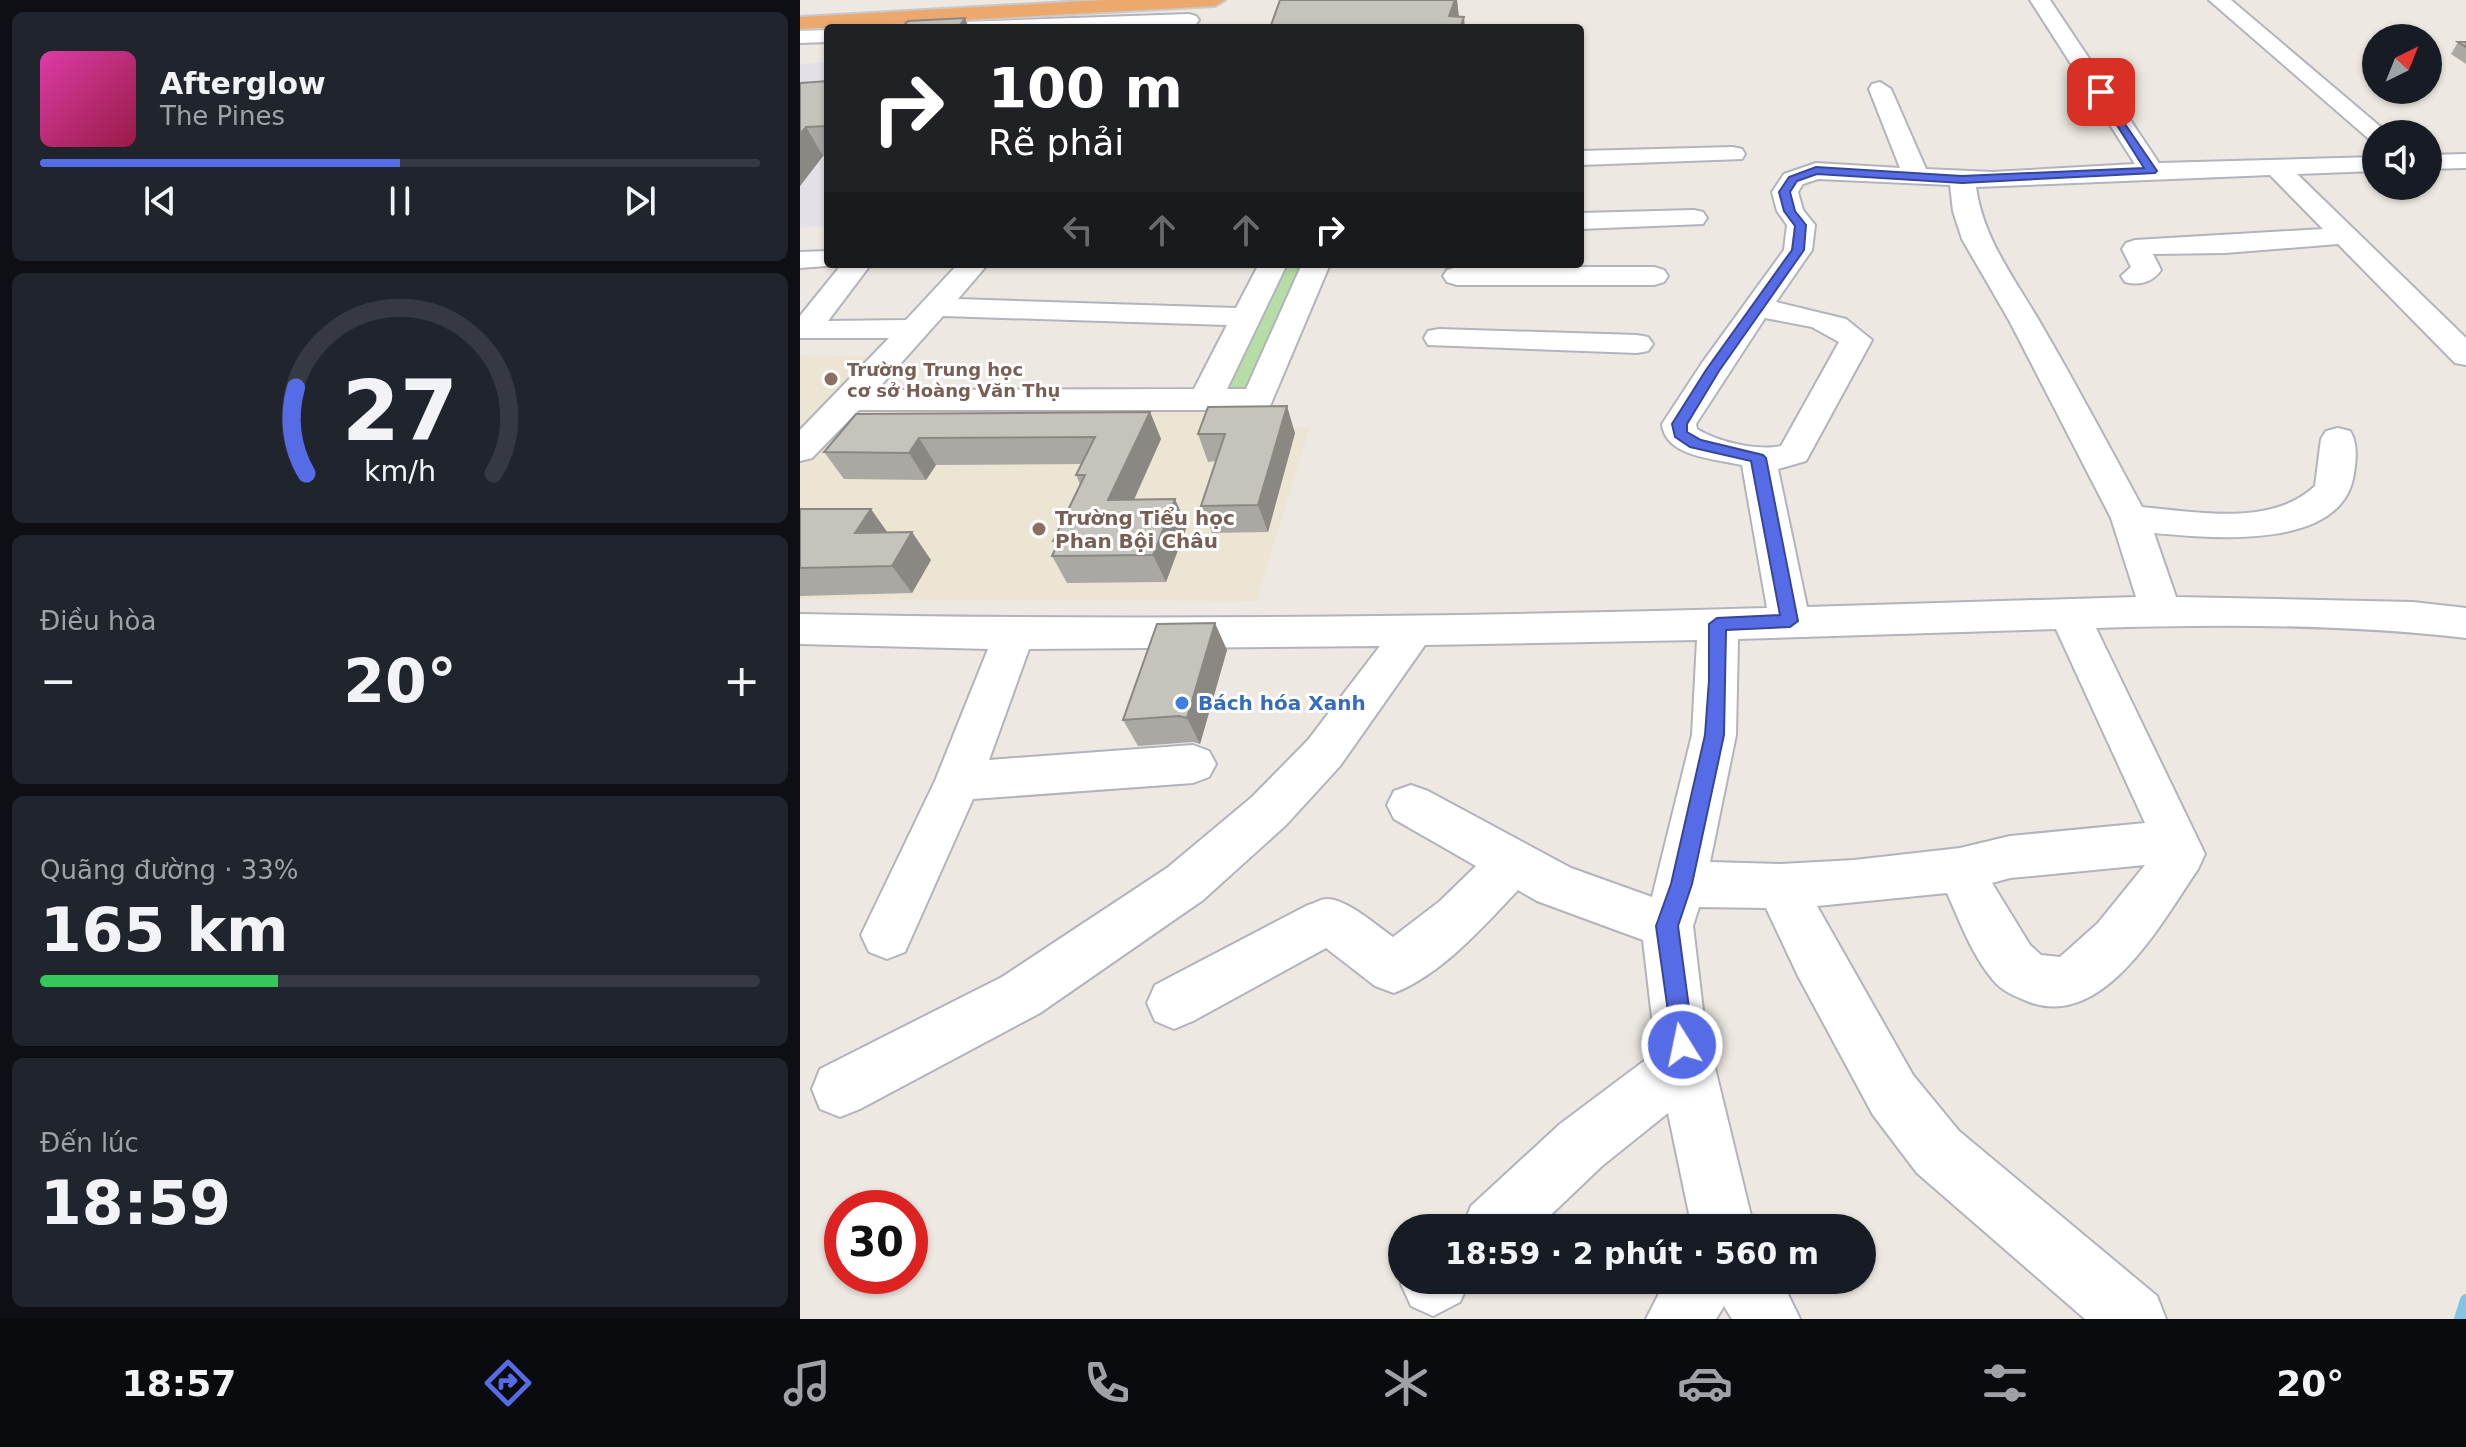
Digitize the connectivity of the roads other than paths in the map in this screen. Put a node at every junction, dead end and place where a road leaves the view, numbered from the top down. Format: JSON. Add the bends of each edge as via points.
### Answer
{"nodes":[{"id":1,"x":949,"y":0,"type":"edge"},
{"id":2,"x":1207,"y":0,"type":"edge"},
{"id":3,"x":1215,"y":0,"type":"edge"},
{"id":4,"x":2040,"y":0,"type":"edge"},
{"id":5,"x":2219,"y":0,"type":"edge"},
{"id":6,"x":800,"y":5,"type":"edge"},
{"id":7,"x":908,"y":8,"type":"edge"},
{"id":8,"x":800,"y":17,"type":"edge"},
{"id":9,"x":1185,"y":24,"type":"edge"},
{"id":10,"x":824,"y":36,"type":"edge"},
{"id":11,"x":800,"y":37,"type":"edge"},
{"id":12,"x":1880,"y":89,"type":"dead end"},
{"id":13,"x":2362,"y":121,"type":"edge"},
{"id":14,"x":1733,"y":154,"type":"dead end"},
{"id":15,"x":1584,"y":158,"type":"edge"},
{"id":16,"x":2466,"y":161,"type":"edge"},
{"id":17,"x":2442,"y":162,"type":"edge"},
{"id":18,"x":2362,"y":164,"type":"edge"},
{"id":19,"x":2276,"y":167,"type":"junction"},
{"id":20,"x":2152,"y":171,"type":"junction"},
{"id":21,"x":1916,"y":175,"type":"junction"},
{"id":22,"x":1962,"y":180,"type":"junction"},
{"id":23,"x":1694,"y":218,"type":"dead end"},
{"id":24,"x":1584,"y":221,"type":"edge"},
{"id":25,"x":2345,"y":235,"type":"junction"},
{"id":26,"x":824,"y":259,"type":"edge"},
{"id":27,"x":800,"y":260,"type":"edge"},
{"id":28,"x":854,"y":268,"type":"edge"},
{"id":29,"x":970,"y":268,"type":"edge"},
{"id":30,"x":1271,"y":268,"type":"edge"},
{"id":31,"x":1314,"y":268,"type":"edge"},
{"id":32,"x":1457,"y":276,"type":"dead end"},
{"id":33,"x":1654,"y":276,"type":"dead end"},
{"id":34,"x":2135,"y":276,"type":"dead end"},
{"id":35,"x":1757,"y":308,"type":"junction"},
{"id":36,"x":1246,"y":317,"type":"junction"},
{"id":37,"x":925,"y":318,"type":"junction"},
{"id":38,"x":802,"y":330,"type":"edge"},
{"id":39,"x":1439,"y":338,"type":"dead end"},
{"id":40,"x":1637,"y":344,"type":"dead end"},
{"id":41,"x":2466,"y":356,"type":"edge"},
{"id":42,"x":850,"y":400,"type":"junction"},
{"id":43,"x":1205,"y":400,"type":"junction"},
{"id":44,"x":2338,"y":439,"type":"dead end"},
{"id":45,"x":800,"y":450,"type":"edge"},
{"id":46,"x":1758,"y":458,"type":"junction"},
{"id":47,"x":2130,"y":518,"type":"junction"},
{"id":48,"x":2161,"y":611,"type":"junction"},
{"id":49,"x":2069,"y":614,"type":"junction"},
{"id":50,"x":1790,"y":621,"type":"junction"},
{"id":51,"x":2466,"y":623,"type":"edge"},
{"id":52,"x":1717,"y":624,"type":"junction"},
{"id":53,"x":800,"y":629,"type":"edge"},
{"id":54,"x":1415,"y":629,"type":"junction"},
{"id":55,"x":1014,"y":634,"type":"junction"},
{"id":56,"x":1193,"y":764,"type":"dead end"},
{"id":57,"x":958,"y":781,"type":"junction"},
{"id":58,"x":1411,"y":805,"type":"dead end"},
{"id":59,"x":2181,"y":854,"type":"junction"},
{"id":60,"x":1512,"y":863,"type":"junction"},
{"id":61,"x":1960,"y":870,"type":"junction"},
{"id":62,"x":1781,"y":886,"type":"junction"},
{"id":63,"x":1674,"y":905,"type":"junction"},
{"id":64,"x":887,"y":935,"type":"dead end"},
{"id":65,"x":1174,"y":1003,"type":"dead end"},
{"id":66,"x":1686,"y":1064,"type":"junction"},
{"id":67,"x":840,"y":1089,"type":"dead end"},
{"id":68,"x":1508,"y":1214,"type":"edge"},
{"id":69,"x":1720,"y":1214,"type":"edge"},
{"id":70,"x":1695,"y":1294,"type":"edge"},
{"id":71,"x":1753,"y":1294,"type":"edge"},
{"id":72,"x":1678,"y":1319,"type":"edge"},
{"id":73,"x":1768,"y":1319,"type":"edge"},
{"id":74,"x":2134,"y":1319,"type":"edge"}],
"edges":[{"from":1,"to":7,"type":"highway"},
{"from":2,"to":3,"type":"highway"},
{"from":2,"to":7,"type":"highway"},
{"from":2,"to":9,"type":"street"},
{"from":4,"to":20,"type":"street"},
{"from":5,"to":13,"type":"street"},
{"from":6,"to":7,"type":"highway"},
{"from":7,"to":8,"type":"highway"},
{"from":7,"to":8,"type":"highway"},
{"from":10,"to":11,"type":"street"},
{"from":12,"to":21,"type":"street"},
{"from":14,"to":15,"type":"street"},
{"from":16,"to":17,"type":"street"},
{"from":18,"to":19,"type":"street"},
{"from":19,"to":20,"type":"street"},
{"from":19,"to":25,"type":"street"},
{"from":20,"to":22,"type":"street"},
{"from":21,"to":22,"type":"street"},
{"from":21,"to":35,"type":"street","via":[[1816,171],[1793,179],[1785,192],[1801,225],[1798,250]]},
{"from":22,"to":47,"type":"street","via":[[1976,239]]},
{"from":23,"to":24,"type":"street"},
{"from":25,"to":34,"type":"street","via":[[2256,244],[2145,246],[2136,249],[2147,270]]},
{"from":25,"to":41,"type":"street"},
{"from":26,"to":27,"type":"street"},
{"from":28,"to":38,"type":"street"},
{"from":29,"to":37,"type":"street"},
{"from":30,"to":36,"type":"street"},
{"from":31,"to":43,"type":"street","via":[[1258,399]]},
{"from":32,"to":33,"type":"street"},
{"from":35,"to":46,"type":"street","via":[[1679,424],[1680,434],[1696,444]]},
{"from":35,"to":46,"type":"street","via":[[1826,323],[1847,330],[1856,340],[1794,453]]},
{"from":36,"to":37,"type":"street"},
{"from":36,"to":43,"type":"street"},
{"from":37,"to":38,"type":"street"},
{"from":37,"to":42,"type":"street"},
{"from":39,"to":40,"type":"street"},
{"from":42,"to":43,"type":"street"},
{"from":42,"to":45,"type":"street"},
{"from":44,"to":47,"type":"street","via":[[2337,473],[2331,492],[2318,506],[2281,520],[2225,526]]},
{"from":46,"to":50,"type":"street"},
{"from":47,"to":48,"type":"street"},
{"from":48,"to":49,"type":"street"},
{"from":48,"to":51,"type":"street"},
{"from":49,"to":50,"type":"street"},
{"from":49,"to":59,"type":"street"},
{"from":50,"to":52,"type":"street"},
{"from":52,"to":54,"type":"street"},
{"from":52,"to":63,"type":"street","via":[[1714,735]]},
{"from":53,"to":55,"type":"street"},
{"from":54,"to":55,"type":"street"},
{"from":54,"to":67,"type":"street","via":[[1324,753],[1269,811],[1185,884],[1021,995]]},
{"from":55,"to":57,"type":"street"},
{"from":56,"to":57,"type":"street"},
{"from":57,"to":64,"type":"street"},
{"from":58,"to":60,"type":"street"},
{"from":59,"to":61,"type":"street","via":[[2152,843],[2010,857]]},
{"from":59,"to":61,"type":"street","via":[[2113,944],[2071,980],[2045,981],[2021,972]]},
{"from":60,"to":63,"type":"street","via":[[1555,885]]},
{"from":60,"to":65,"type":"street","via":[[1458,917],[1394,968],[1326,922]]},
{"from":61,"to":62,"type":"street"},
{"from":62,"to":63,"type":"street"},
{"from":62,"to":74,"type":"street","via":[[1893,1095],[1938,1152]]},
{"from":63,"to":66,"type":"street","via":[[1678,1027]]},
{"from":66,"to":68,"type":"street","via":[[1581,1145]]},
{"from":66,"to":69,"type":"street"},
{"from":70,"to":72,"type":"street"},
{"from":71,"to":73,"type":"street"}]}
